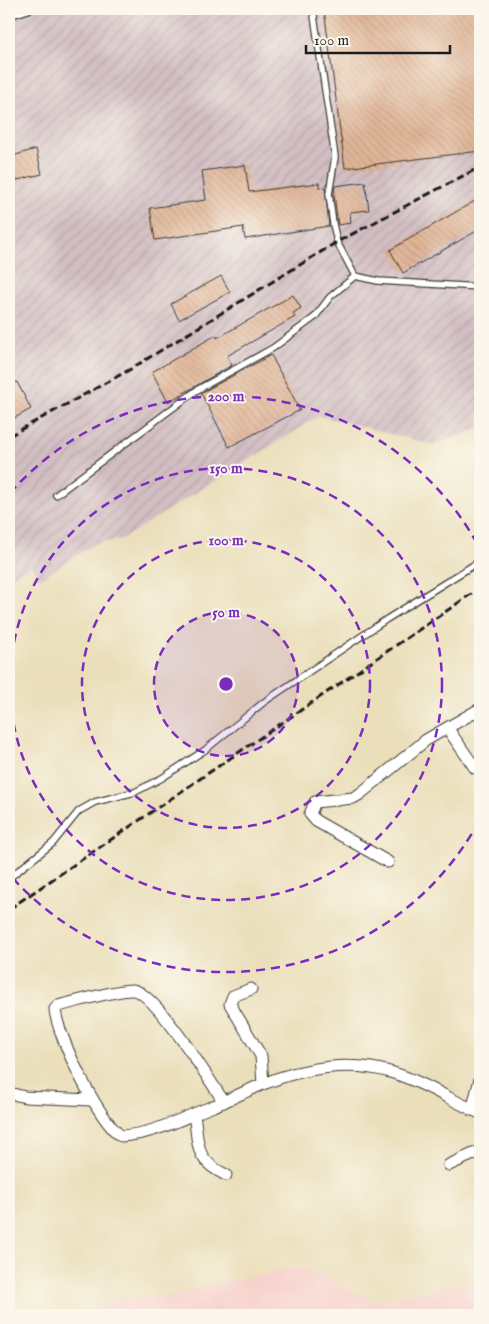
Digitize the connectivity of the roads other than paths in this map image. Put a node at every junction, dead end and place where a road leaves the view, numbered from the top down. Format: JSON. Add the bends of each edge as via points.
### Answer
{"nodes":[{"id":1,"x":31,"y":9,"type":"edge"},
{"id":2,"x":313,"y":9,"type":"edge"},
{"id":3,"x":9,"y":16,"type":"edge"},
{"id":4,"x":355,"y":276,"type":"junction"},
{"id":5,"x":480,"y":287,"type":"edge"},
{"id":6,"x":56,"y":495,"type":"dead end"},
{"id":7,"x":480,"y":561,"type":"edge"},
{"id":8,"x":480,"y":709,"type":"edge"},
{"id":9,"x":448,"y":729,"type":"junction"},
{"id":10,"x":475,"y":768,"type":"dead end"},
{"id":11,"x":388,"y":862,"type":"dead end"},
{"id":12,"x":9,"y":878,"type":"edge"},
{"id":13,"x":251,"y":989,"type":"dead end"},
{"id":14,"x":480,"y":1079,"type":"edge"},
{"id":15,"x":263,"y":1084,"type":"junction"},
{"id":16,"x":9,"y":1093,"type":"edge"},
{"id":17,"x":91,"y":1100,"type":"junction"},
{"id":18,"x":224,"y":1102,"type":"junction"},
{"id":19,"x":476,"y":1111,"type":"edge"},
{"id":20,"x":194,"y":1114,"type":"junction"},
{"id":21,"x":480,"y":1151,"type":"edge"},
{"id":22,"x":448,"y":1165,"type":"dead end"},
{"id":23,"x":226,"y":1175,"type":"dead end"}],
"edges":[{"from":1,"to":3,"type":"lane"},
{"from":2,"to":4,"type":"lane","via":[[335,157],[329,194],[333,224],[337,242]]},
{"from":4,"to":5,"type":"lane","via":[[378,281]]},
{"from":4,"to":6,"type":"lane","via":[[330,297],[316,318],[273,348],[197,390]]},
{"from":7,"to":12,"type":"lane","via":[[264,702],[205,750],[162,778],[135,792],[95,802],[79,810],[53,843]]},
{"from":8,"to":9,"type":"street"},
{"from":9,"to":10,"type":"street"},
{"from":9,"to":11,"type":"street","via":[[426,740],[360,794],[352,798],[315,802],[311,808],[310,814],[316,821]]},
{"from":13,"to":15,"type":"street","via":[[234,996],[230,1004],[261,1056]]},
{"from":14,"to":19,"type":"street"},
{"from":15,"to":18,"type":"street"},
{"from":15,"to":19,"type":"street","via":[[300,1072],[346,1066],[390,1071]]},
{"from":16,"to":17,"type":"street","via":[[50,1100]]},
{"from":17,"to":18,"type":"street","via":[[58,1024],[55,1009],[135,990],[148,997],[166,1018]]},
{"from":17,"to":20,"type":"street","via":[[111,1129],[121,1136],[148,1131]]},
{"from":18,"to":20,"type":"street"},
{"from":20,"to":23,"type":"street","via":[[204,1161]]},
{"from":21,"to":22,"type":"street"}]}
